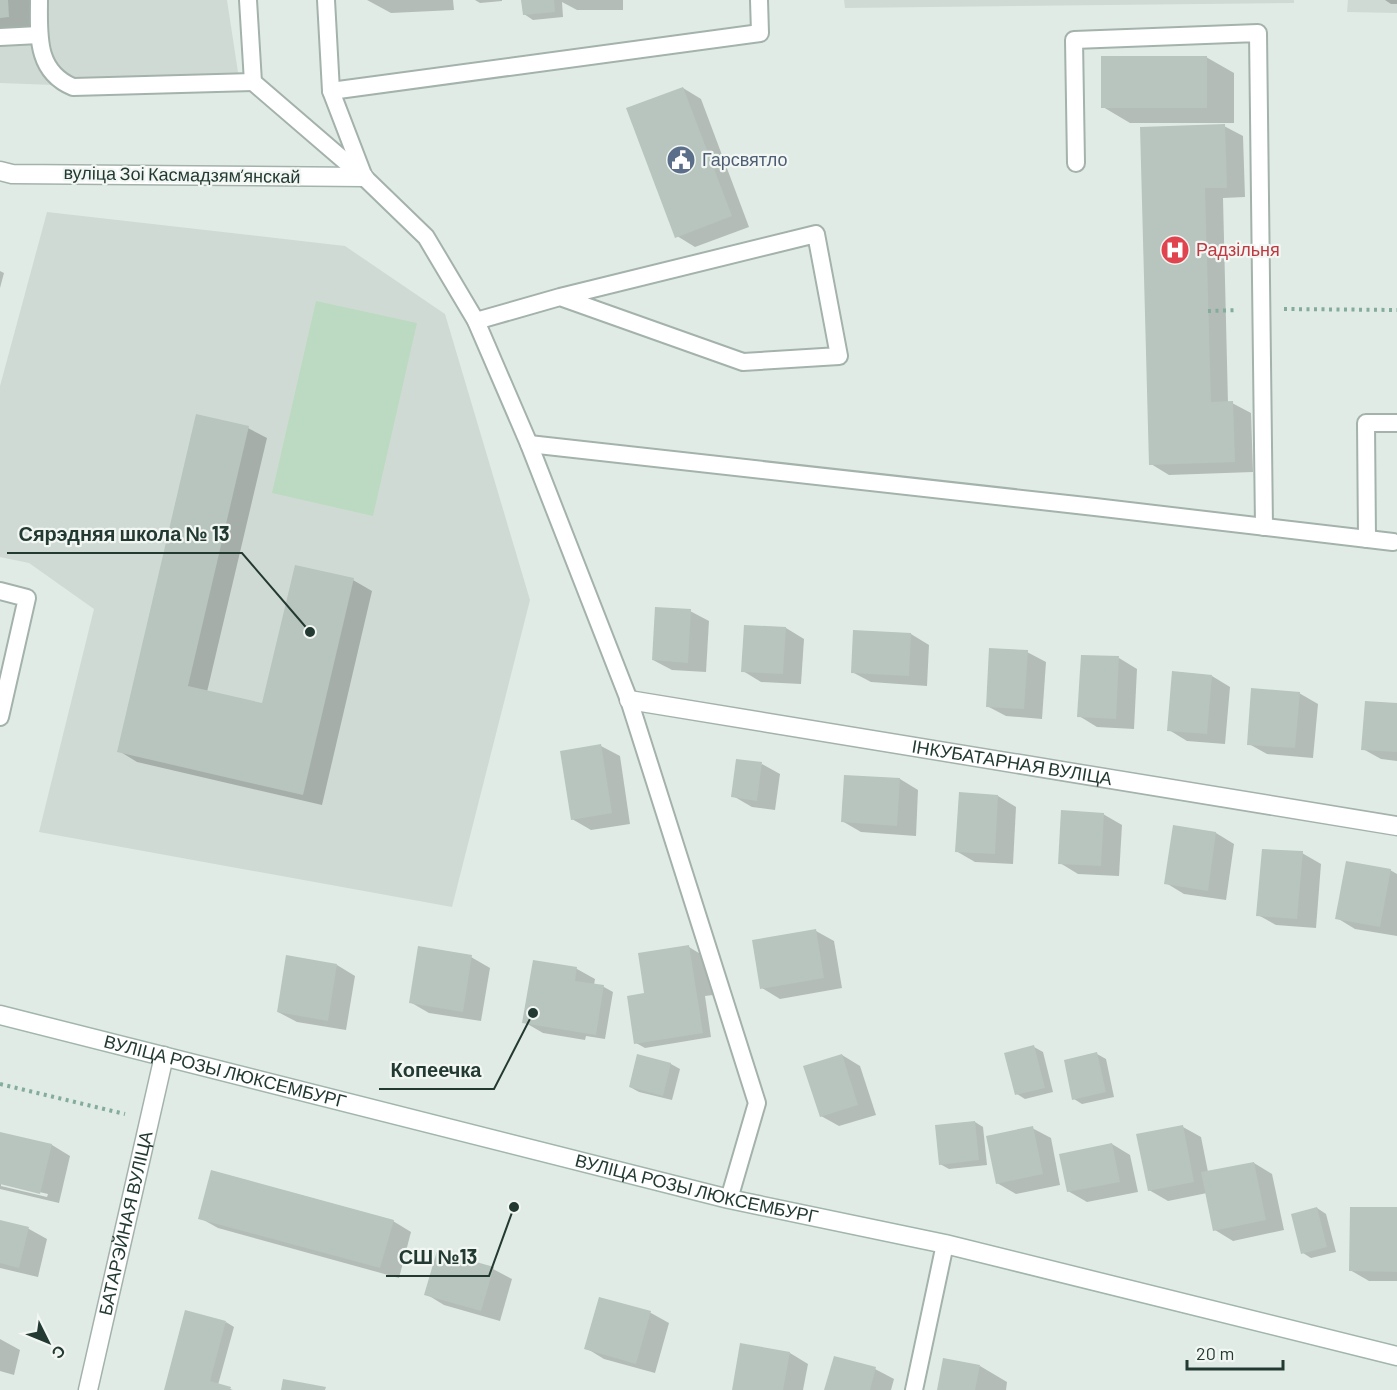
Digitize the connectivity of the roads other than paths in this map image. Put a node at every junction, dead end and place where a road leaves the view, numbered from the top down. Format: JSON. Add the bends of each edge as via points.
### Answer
{"nodes":[{"id":1,"x":39,"y":0,"type":"edge"},
{"id":2,"x":248,"y":0,"type":"edge"},
{"id":3,"x":326,"y":0,"type":"edge"},
{"id":4,"x":759,"y":0,"type":"edge"},
{"id":5,"x":39,"y":35,"type":"junction"},
{"id":6,"x":0,"y":37,"type":"edge"},
{"id":7,"x":253,"y":82,"type":"junction"},
{"id":8,"x":331,"y":92,"type":"junction"},
{"id":9,"x":1076,"y":163,"type":"dead end"},
{"id":10,"x":0,"y":171,"type":"edge"},
{"id":11,"x":364,"y":177,"type":"junction"},
{"id":12,"x":560,"y":297,"type":"junction"},
{"id":13,"x":476,"y":321,"type":"junction"},
{"id":14,"x":1397,"y":423,"type":"edge"},
{"id":15,"x":529,"y":444,"type":"junction"},
{"id":16,"x":1264,"y":527,"type":"junction"},
{"id":17,"x":1367,"y":540,"type":"junction"},
{"id":18,"x":1393,"y":542,"type":"dead end"},
{"id":19,"x":0,"y":591,"type":"edge"},
{"id":20,"x":629,"y":700,"type":"junction"},
{"id":21,"x":0,"y":717,"type":"edge"},
{"id":22,"x":1397,"y":826,"type":"edge"},
{"id":23,"x":0,"y":1015,"type":"edge"},
{"id":24,"x":164,"y":1056,"type":"junction"},
{"id":25,"x":729,"y":1199,"type":"junction"},
{"id":26,"x":945,"y":1244,"type":"junction"},
{"id":27,"x":1397,"y":1356,"type":"edge"},
{"id":28,"x":88,"y":1390,"type":"edge"},
{"id":29,"x":914,"y":1390,"type":"edge"}],
"edges":[{"from":1,"to":5,"type":"lane"},
{"from":2,"to":7,"type":"lane"},
{"from":3,"to":8,"type":"lane"},
{"from":4,"to":8,"type":"lane","via":[[760,33]]},
{"from":5,"to":6,"type":"lane"},
{"from":5,"to":7,"type":"lane","via":[[48,66],[61,82],[73,87]]},
{"from":7,"to":11,"type":"lane"},
{"from":8,"to":11,"type":"lane"},
{"from":9,"to":16,"type":"lane","via":[[1074,40],[1258,33]]},
{"from":10,"to":11,"type":"street","name":"вуліца Зоі Касмадзямʼянскай"},
{"from":11,"to":13,"type":"lane","via":[[426,237]]},
{"from":12,"to":12,"type":"lane","via":[[816,234],[839,356],[743,362]]},
{"from":12,"to":13,"type":"lane"},
{"from":13,"to":15,"type":"lane"},
{"from":14,"to":17,"type":"lane","via":[[1366,423]]},
{"from":15,"to":16,"type":"lane"},
{"from":15,"to":20,"type":"lane"},
{"from":16,"to":17,"type":"lane"},
{"from":17,"to":18,"type":"lane"},
{"from":19,"to":21,"type":"lane","via":[[27,598]]},
{"from":20,"to":22,"type":"street","name":"ІНКУБАТАРНАЯ ВУЛІЦА"},
{"from":20,"to":25,"type":"lane","via":[[757,1103]]},
{"from":23,"to":24,"type":"street","name":"ВУЛІЦА РОЗЫ ЛЮКСЕМБУРГ"},
{"from":24,"to":25,"type":"street","name":"ВУЛІЦА РОЗЫ ЛЮКСЕМБУРГ"},
{"from":24,"to":28,"type":"street","name":"БАТАРЭЙНАЯ ВУЛІЦА"},
{"from":25,"to":26,"type":"street","name":"ВУЛІЦА РОЗЫ ЛЮКСЕМБУРГ"},
{"from":26,"to":27,"type":"street","name":"ВУЛІЦА РОЗЫ ЛЮКСЕМБУРГ"},
{"from":26,"to":29,"type":"lane"}]}
